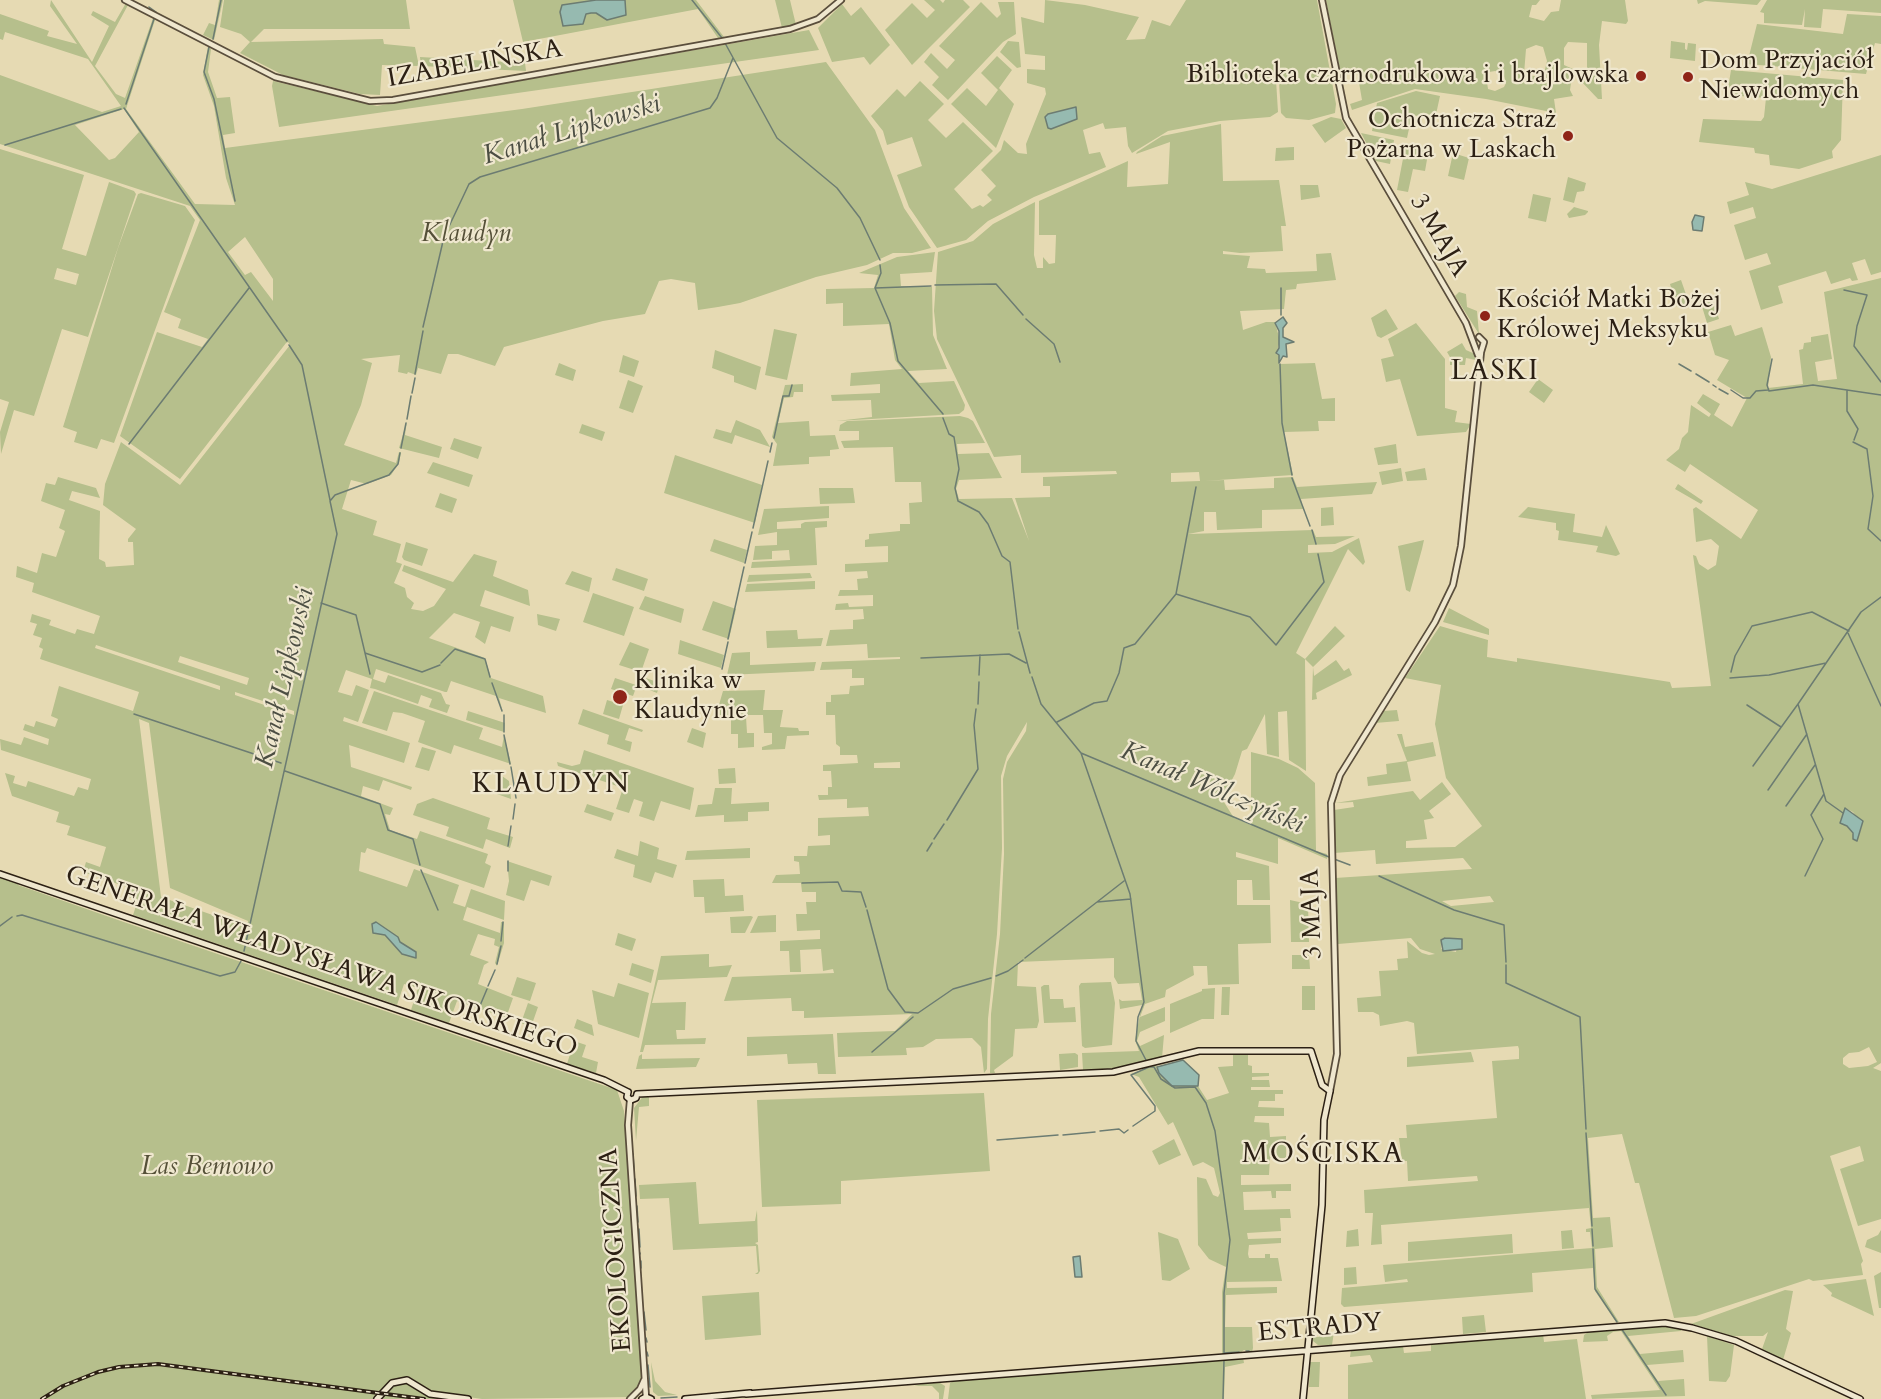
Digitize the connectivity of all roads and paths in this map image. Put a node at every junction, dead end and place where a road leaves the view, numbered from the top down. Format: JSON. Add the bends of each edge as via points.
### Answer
{"nodes":[{"id":1,"x":125,"y":0,"type":"edge"},
{"id":2,"x":841,"y":0,"type":"edge"},
{"id":3,"x":1322,"y":0,"type":"edge"},
{"id":4,"x":1476,"y":341,"type":"junction"},
{"id":5,"x":1482,"y":346,"type":"junction"},
{"id":6,"x":1479,"y":364,"type":"junction"},
{"id":7,"x":0,"y":874,"type":"edge"},
{"id":8,"x":1330,"y":1091,"type":"junction"},
{"id":9,"x":628,"y":1092,"type":"junction"},
{"id":10,"x":637,"y":1094,"type":"junction"},
{"id":11,"x":630,"y":1100,"type":"junction"},
{"id":12,"x":1308,"y":1351,"type":"junction"},
{"id":13,"x":645,"y":1377,"type":"junction"},
{"id":14,"x":646,"y":1398,"type":"edge"},
{"id":15,"x":377,"y":1399,"type":"edge"},
{"id":16,"x":468,"y":1399,"type":"edge"},
{"id":17,"x":630,"y":1399,"type":"edge"},
{"id":18,"x":686,"y":1399,"type":"edge"},
{"id":19,"x":1303,"y":1399,"type":"edge"},
{"id":20,"x":1860,"y":1399,"type":"edge"}],
"edges":[{"from":1,"to":2,"type":"street","name":"IZABELIŃSKA","via":[[276,77],[370,101],[790,30],[812,22]]},
{"from":3,"to":4,"type":"street","name":"3 MAJA","via":[[1347,118]]},
{"from":4,"to":5,"type":"street"},
{"from":4,"to":5,"type":"street","via":[[1484,340]]},
{"from":4,"to":6,"type":"street","name":"3 MAJA"},
{"from":5,"to":6,"type":"street","name":"3 MAJA"},
{"from":6,"to":8,"type":"street","name":"3 MAJA","via":[[1461,546],[1453,585],[1435,622],[1340,775],[1331,803],[1337,1054]]},
{"from":7,"to":9,"type":"main road","name":"GENERAŁA WŁADYSŁAWA SIKORSKIEGO","via":[[604,1080]]},
{"from":8,"to":10,"type":"main road","via":[[1322,1084],[1314,1054],[1307,1050],[1199,1051],[1113,1072]]},
{"from":8,"to":12,"type":"main road","name":"3 MAJA","via":[[1324,1120],[1322,1204]]},
{"from":9,"to":10,"type":"main road","via":[[633,1090]]},
{"from":9,"to":11,"type":"main road"},
{"from":10,"to":11,"type":"main road"},
{"from":11,"to":13,"type":"street","name":"EKOLOGICZNA","via":[[628,1125]]},
{"from":12,"to":18,"type":"main road","name":"ESTRADY"},
{"from":12,"to":19,"type":"main road","name":"3 MAJA"},
{"from":12,"to":20,"type":"main road","name":"ESTRADY","via":[[1665,1323],[1736,1341]]},
{"from":13,"to":14,"type":"street","name":"EKOLOGICZNA"},
{"from":13,"to":17,"type":"street"},
{"from":15,"to":16,"type":"main road","via":[[392,1383],[407,1380],[430,1394]]}]}
